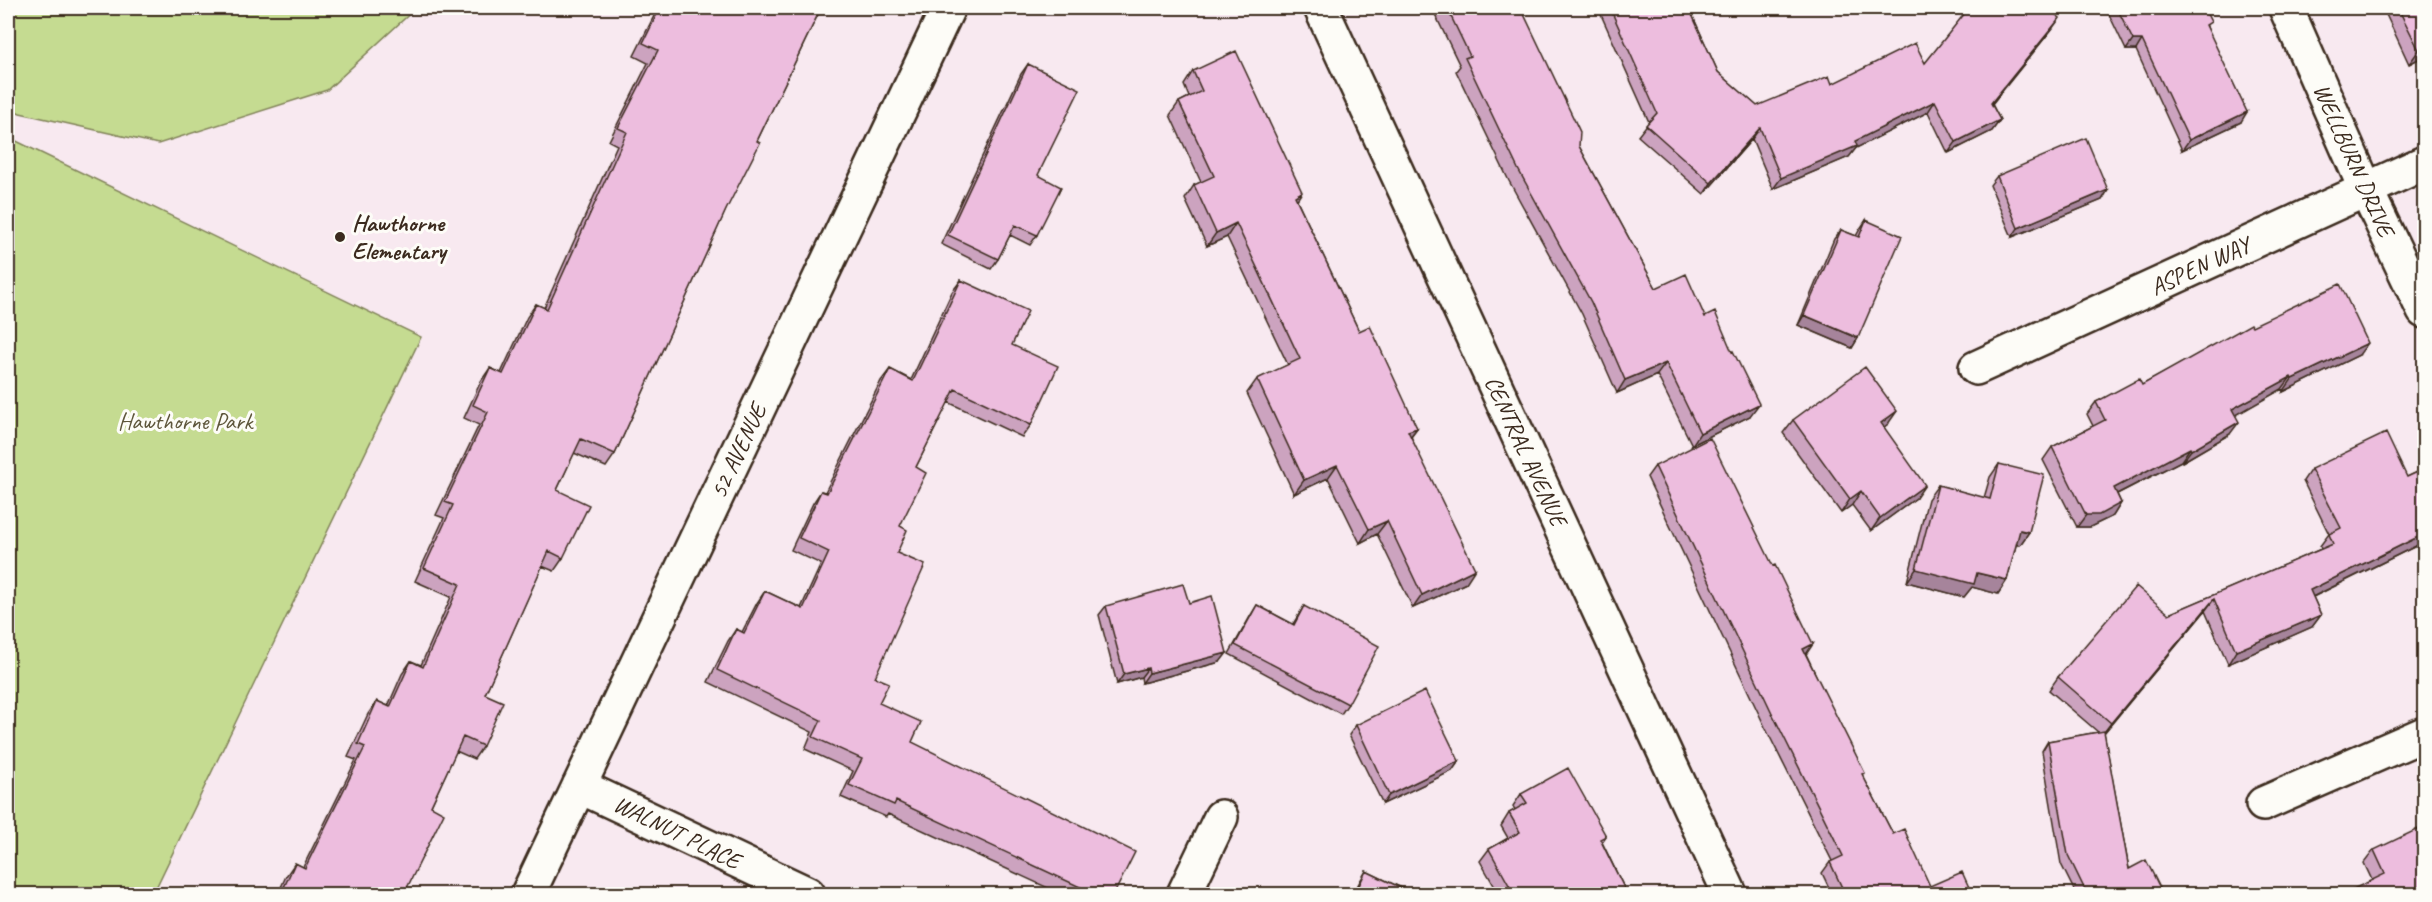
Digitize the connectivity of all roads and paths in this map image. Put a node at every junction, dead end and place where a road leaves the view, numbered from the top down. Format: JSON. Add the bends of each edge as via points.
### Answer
{"nodes":[{"id":1,"x":948,"y":8,"type":"edge"},
{"id":2,"x":1322,"y":8,"type":"edge"},
{"id":3,"x":2286,"y":8,"type":"edge"},
{"id":4,"x":2424,"y":163,"type":"edge"},
{"id":5,"x":2366,"y":190,"type":"junction"},
{"id":6,"x":2424,"y":311,"type":"edge"},
{"id":7,"x":1976,"y":368,"type":"dead end"},
{"id":8,"x":2424,"y":734,"type":"edge"},
{"id":9,"x":579,"y":786,"type":"junction"},
{"id":10,"x":2263,"y":804,"type":"dead end"},
{"id":11,"x":1221,"y":817,"type":"dead end"},
{"id":12,"x":528,"y":894,"type":"edge"},
{"id":13,"x":808,"y":894,"type":"edge"},
{"id":14,"x":1184,"y":894,"type":"edge"},
{"id":15,"x":1730,"y":894,"type":"edge"}],
"edges":[{"from":1,"to":9,"type":"street","name":"52 AVENUE"},
{"from":2,"to":15,"type":"street","name":"CENTRAL AVENUE"},
{"from":3,"to":5,"type":"street","name":"WELLBURN DRIVE"},
{"from":4,"to":5,"type":"street","name":"ASPEN WAY"},
{"from":5,"to":6,"type":"street","name":"WELLBURN DRIVE"},
{"from":5,"to":7,"type":"street","name":"ASPEN WAY"},
{"from":8,"to":10,"type":"street"},
{"from":9,"to":12,"type":"street","name":"52 AVENUE"},
{"from":9,"to":13,"type":"street","name":"WALNUT PLACE"},
{"from":11,"to":14,"type":"street"}]}
